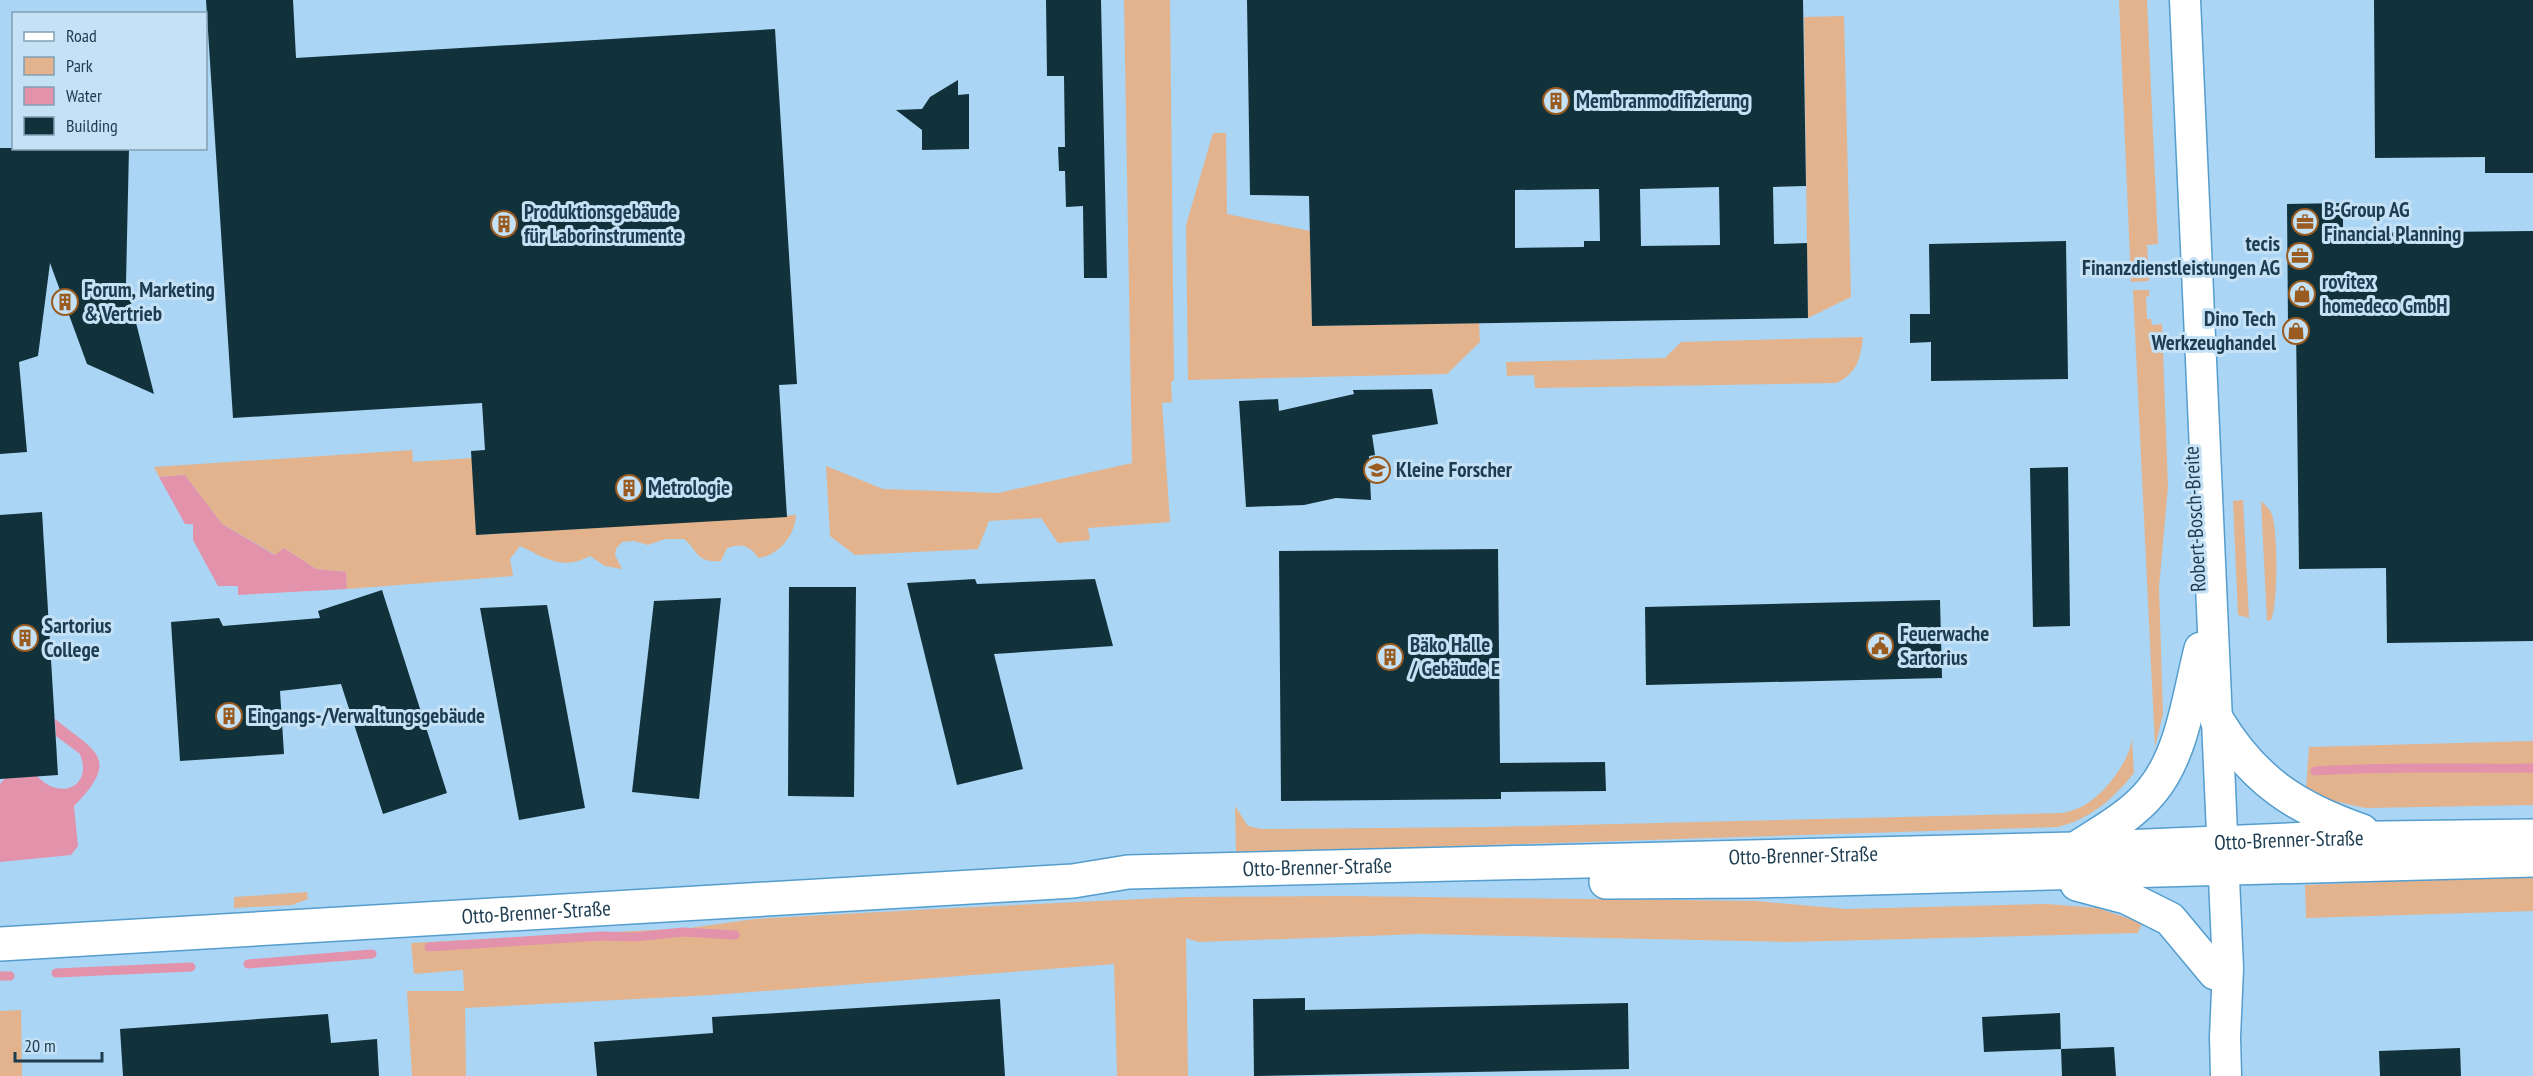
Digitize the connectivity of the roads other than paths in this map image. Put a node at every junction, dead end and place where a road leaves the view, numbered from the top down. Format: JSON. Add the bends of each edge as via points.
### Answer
{"nodes":[{"id":1,"x":2171,"y":0,"type":"edge"},
{"id":2,"x":2185,"y":0,"type":"edge"},
{"id":3,"x":2200,"y":649,"type":"junction"},
{"id":4,"x":2217,"y":720,"type":"junction"},
{"id":5,"x":2533,"y":836,"type":"edge"},
{"id":6,"x":2384,"y":838,"type":"junction"},
{"id":7,"x":2075,"y":849,"type":"junction"},
{"id":8,"x":2217,"y":856,"type":"junction"},
{"id":9,"x":2533,"y":860,"type":"edge"},
{"id":10,"x":2034,"y":874,"type":"junction"},
{"id":11,"x":1073,"y":881,"type":"junction"},
{"id":12,"x":0,"y":944,"type":"edge"},
{"id":13,"x":2215,"y":973,"type":"junction"},
{"id":14,"x":2224,"y":1037,"type":"junction"},
{"id":15,"x":2226,"y":1076,"type":"edge"}],
"edges":[{"from":1,"to":3,"type":"street","name":"Robert-Bosch-Breite"},
{"from":2,"to":4,"type":"street","name":"Robert-Bosch-Breite"},
{"from":3,"to":7,"type":"main road","via":[[2178,738],[2152,791],[2118,822]]},
{"from":3,"to":8,"type":"street","name":"Robert-Bosch-Breite"},
{"from":4,"to":6,"type":"main road","via":[[2246,762],[2282,793],[2322,817]]},
{"from":4,"to":8,"type":"street","name":"Robert-Bosch-Breite"},
{"from":5,"to":6,"type":"main road","name":"Otto-Brenner-Straße"},
{"from":6,"to":8,"type":"main road","name":"Otto-Brenner-Straße"},
{"from":7,"to":8,"type":"main road","name":"Otto-Brenner-Straße"},
{"from":7,"to":11,"type":"main road","name":"Otto-Brenner-Straße","via":[[1128,872]]},
{"from":8,"to":9,"type":"main road","name":"Otto-Brenner-Straße"},
{"from":8,"to":10,"type":"main road","name":"Otto-Brenner-Straße"},
{"from":8,"to":13,"type":"street","name":"Robert-Bosch-Breite"},
{"from":8,"to":14,"type":"street","name":"Robert-Bosch-Breite","via":[[2228,968]]},
{"from":10,"to":11,"type":"main road","name":"Otto-Brenner-Straße","via":[[1755,881],[1127,886]]},
{"from":10,"to":13,"type":"main road","via":[[2126,897],[2150,907],[2170,919]]},
{"from":11,"to":12,"type":"main road","name":"Otto-Brenner-Straße"},
{"from":13,"to":14,"type":"street","name":"Robert-Bosch-Breite"},
{"from":14,"to":15,"type":"street","name":"Robert-Bosch-Breite"}]}
